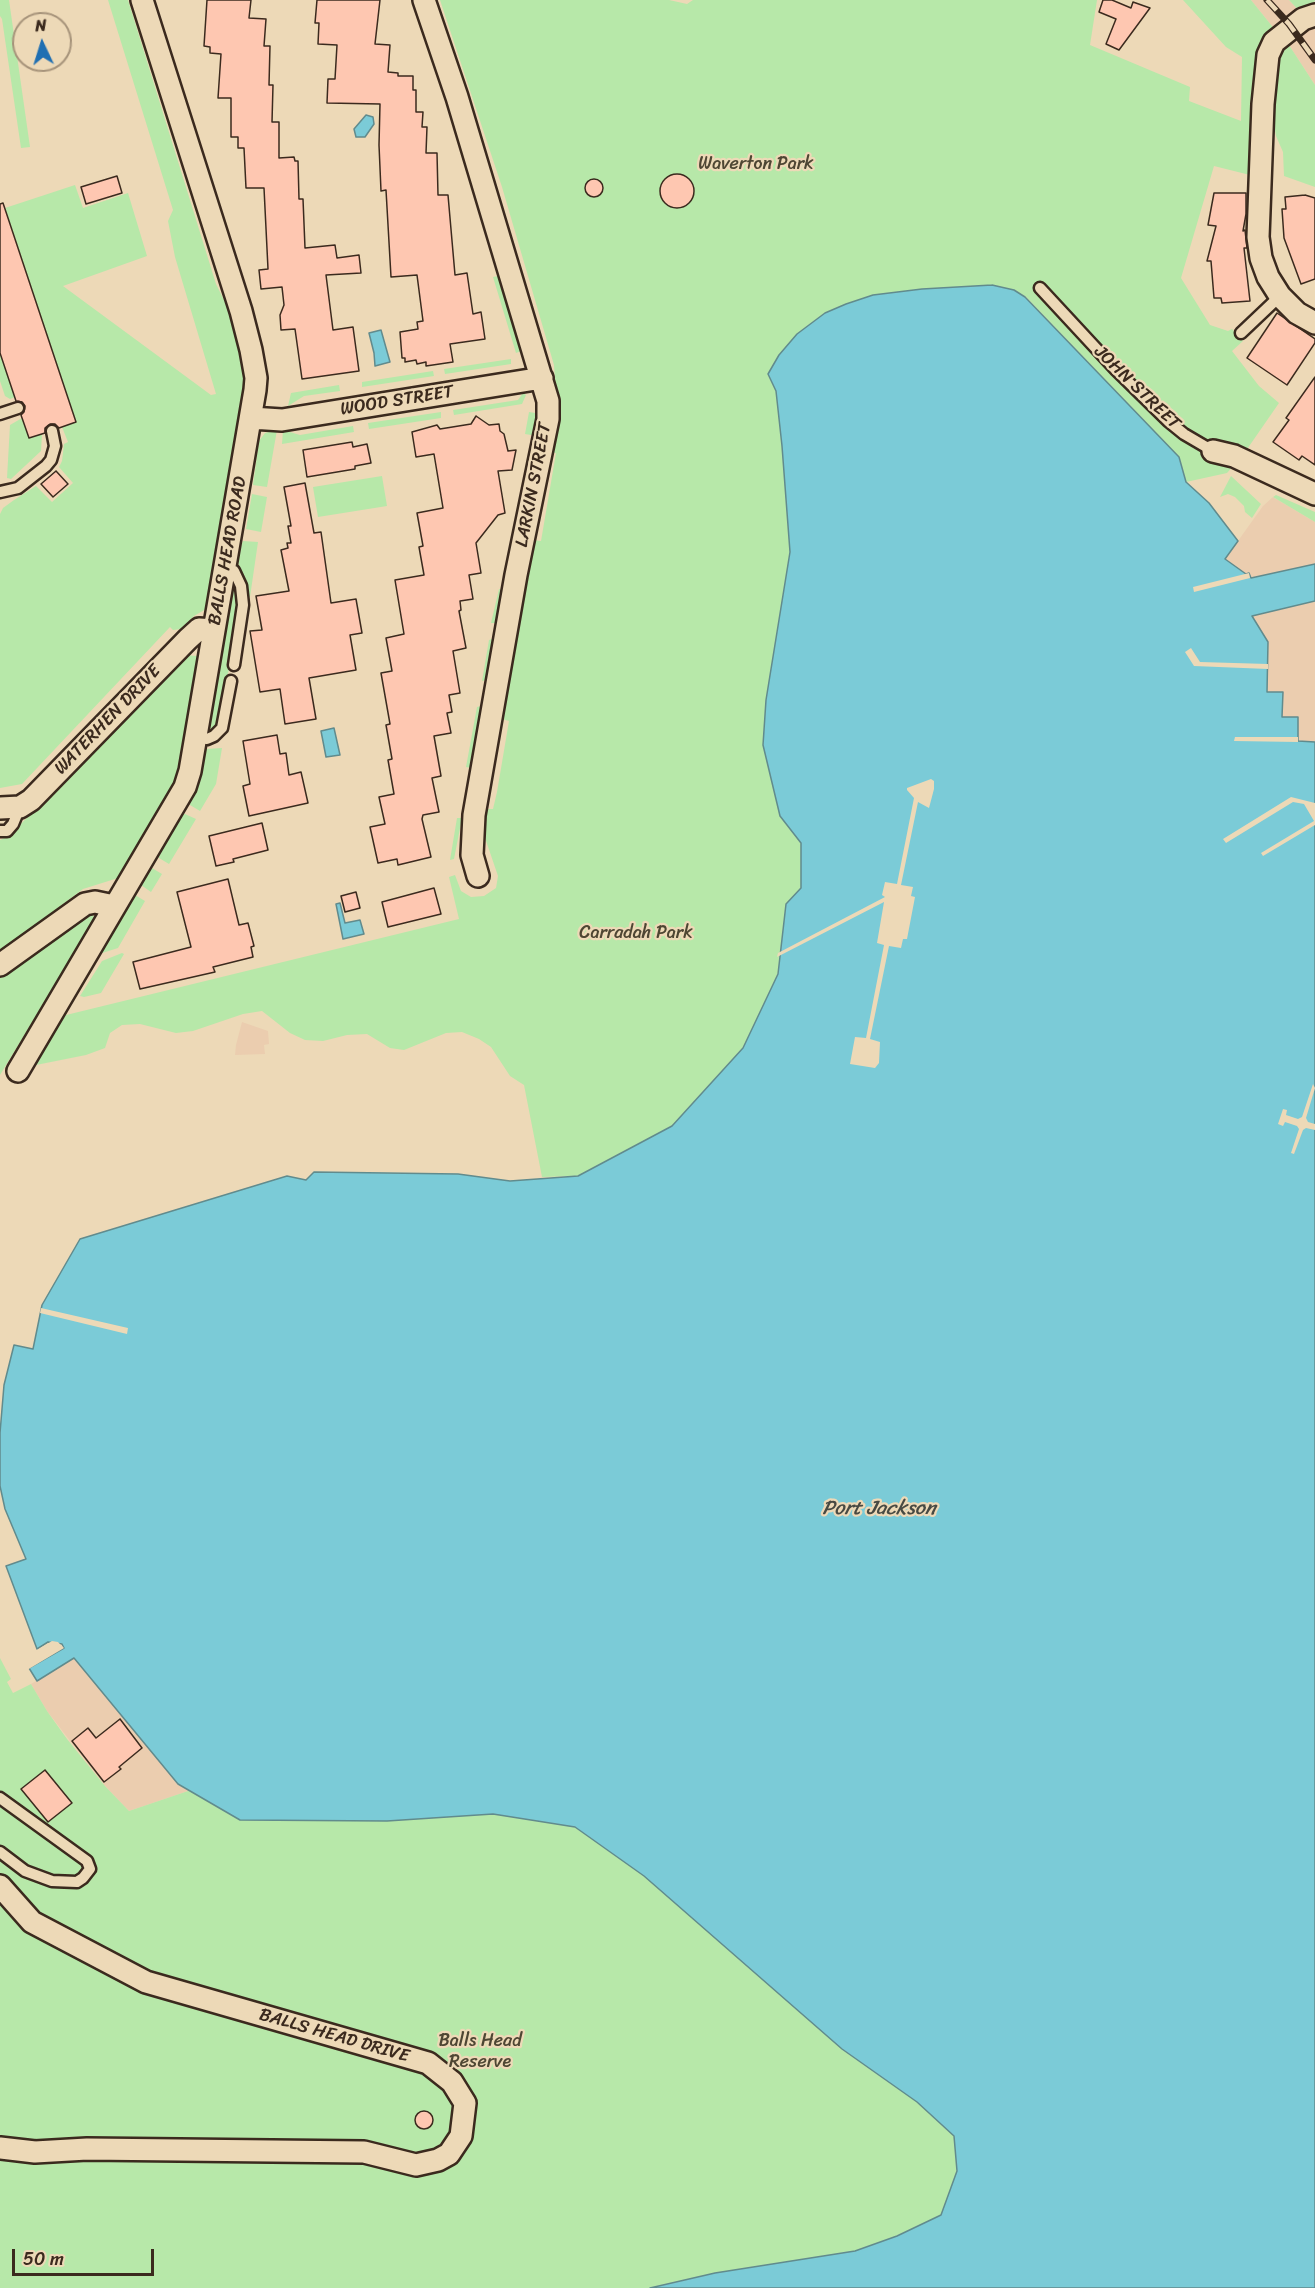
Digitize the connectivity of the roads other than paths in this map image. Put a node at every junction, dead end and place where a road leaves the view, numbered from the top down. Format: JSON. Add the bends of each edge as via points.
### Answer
{"nodes":[{"id":1,"x":142,"y":0,"type":"edge"},
{"id":2,"x":424,"y":0,"type":"edge"},
{"id":3,"x":1315,"y":15,"type":"edge"},
{"id":4,"x":1040,"y":288,"type":"dead end"},
{"id":5,"x":1280,"y":296,"type":"junction"},
{"id":6,"x":1315,"y":323,"type":"edge"},
{"id":7,"x":1241,"y":333,"type":"dead end"},
{"id":8,"x":542,"y":378,"type":"junction"},
{"id":9,"x":18,"y":408,"type":"dead end"},
{"id":10,"x":0,"y":414,"type":"edge"},
{"id":11,"x":251,"y":418,"type":"junction"},
{"id":12,"x":52,"y":431,"type":"dead end"},
{"id":13,"x":1213,"y":451,"type":"joint"},
{"id":14,"x":0,"y":492,"type":"edge"},
{"id":15,"x":1315,"y":494,"type":"edge"},
{"id":16,"x":225,"y":570,"type":"junction"},
{"id":17,"x":214,"y":630,"type":"junction"},
{"id":18,"x":234,"y":665,"type":"dead end"},
{"id":19,"x":231,"y":681,"type":"dead end"},
{"id":20,"x":196,"y":738,"type":"junction"},
{"id":21,"x":10,"y":808,"type":"edge"},
{"id":22,"x":0,"y":831,"type":"edge"},
{"id":23,"x":478,"y":876,"type":"dead end"},
{"id":24,"x":114,"y":906,"type":"junction"},
{"id":25,"x":0,"y":965,"type":"edge"},
{"id":26,"x":18,"y":1071,"type":"dead end"},
{"id":27,"x":0,"y":1798,"type":"edge"},
{"id":28,"x":0,"y":1852,"type":"edge"},
{"id":29,"x":0,"y":1886,"type":"edge"},
{"id":30,"x":0,"y":2148,"type":"edge"}],
"edges":[{"from":1,"to":11,"type":"street","name":"BALLS HEAD ROAD","via":[[241,311],[256,378]]},
{"from":2,"to":8,"type":"street","name":"LARKIN STREET"},
{"from":3,"to":5,"type":"street","via":[[1274,42],[1268,55],[1258,237],[1268,278]]},
{"from":4,"to":13,"type":"lane","name":"JOHN STREET","via":[[1168,421]]},
{"from":5,"to":6,"type":"street","via":[[1297,313]]},
{"from":5,"to":7,"type":"lane"},
{"from":8,"to":11,"type":"street","name":"WOOD STREET","via":[[282,420]]},
{"from":8,"to":23,"type":"street","name":"LARKIN STREET","via":[[548,419],[474,815],[472,855]]},
{"from":9,"to":10,"type":"lane"},
{"from":11,"to":16,"type":"street","name":"BALLS HEAD ROAD"},
{"from":12,"to":14,"type":"lane","via":[[55,447],[46,466],[18,488]]},
{"from":13,"to":15,"type":"street","name":"JOHN STREET","via":[[1234,456]]},
{"from":16,"to":17,"type":"street","name":"BALLS HEAD ROAD"},
{"from":16,"to":18,"type":"lane","via":[[234,571],[243,605]]},
{"from":17,"to":20,"type":"street","name":"BALLS HEAD ROAD"},
{"from":17,"to":21,"type":"street","name":"WATERHEN DRIVE","via":[[200,629],[188,639],[31,800]]},
{"from":19,"to":20,"type":"lane","via":[[222,728],[207,739]]},
{"from":20,"to":24,"type":"street","name":"BALLS HEAD ROAD","via":[[185,787]]},
{"from":21,"to":22,"type":"lane","via":[[13,824]]},
{"from":24,"to":25,"type":"street","via":[[85,904]]},
{"from":24,"to":26,"type":"street","name":"BALLS HEAD ROAD"},
{"from":27,"to":28,"type":"lane","via":[[87,1861],[90,1869],[81,1880],[52,1881],[25,1871]]},
{"from":29,"to":30,"type":"street","name":"BALLS HEAD DRIVE","via":[[32,1922],[146,1982],[428,2063],[452,2082],[465,2103],[461,2136],[449,2154],[416,2165],[364,2152],[36,2152]]}]}
